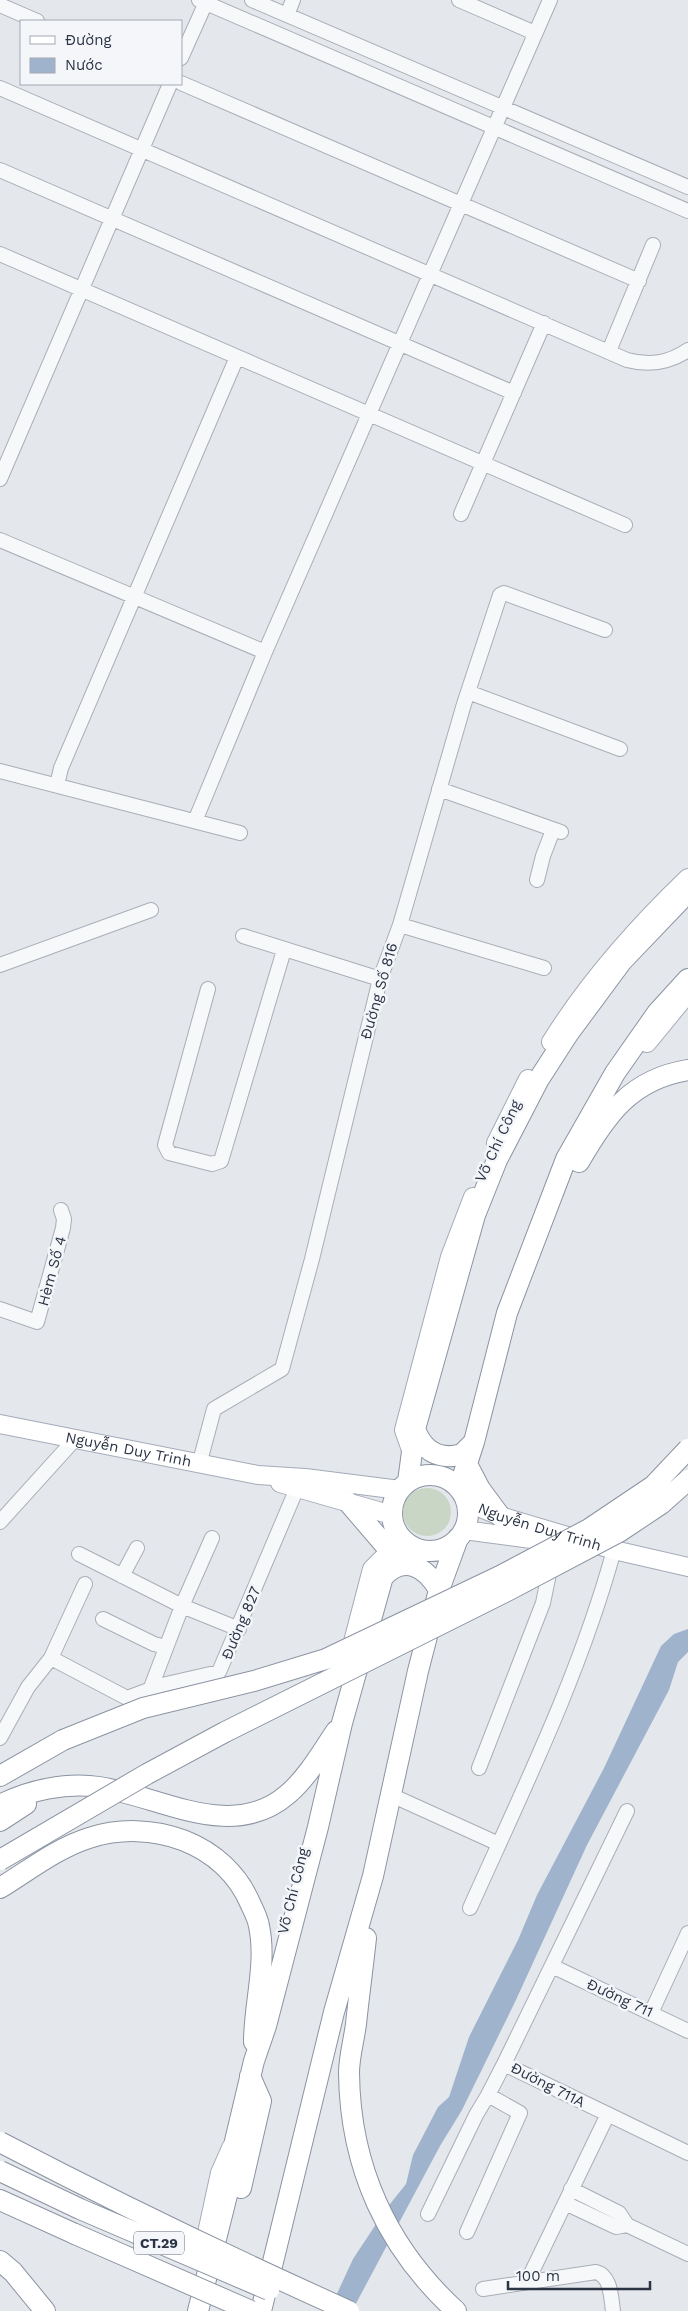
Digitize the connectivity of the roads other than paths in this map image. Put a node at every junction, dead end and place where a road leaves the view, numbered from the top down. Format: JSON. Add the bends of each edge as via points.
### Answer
{"nodes":[{"id":1,"x":252,"y":0,"type":"edge"},
{"id":2,"x":293,"y":0,"type":"edge"},
{"id":3,"x":459,"y":0,"type":"edge"},
{"id":4,"x":550,"y":0,"type":"edge"},
{"id":5,"x":204,"y":1,"type":"edge"},
{"id":6,"x":0,"y":5,"type":"edge"},
{"id":7,"x":287,"y":15,"type":"junction"},
{"id":8,"x":35,"y":20,"type":"edge"},
{"id":9,"x":535,"y":33,"type":"junction"},
{"id":10,"x":182,"y":56,"type":"edge"},
{"id":11,"x":182,"y":84,"type":"edge"},
{"id":12,"x":170,"y":85,"type":"edge"},
{"id":13,"x":0,"y":88,"type":"edge"},
{"id":14,"x":503,"y":108,"type":"junction"},
{"id":15,"x":494,"y":126,"type":"junction"},
{"id":16,"x":141,"y":149,"type":"junction"},
{"id":17,"x":0,"y":170,"type":"edge"},
{"id":18,"x":686,"y":186,"type":"edge"},
{"id":19,"x":460,"y":204,"type":"junction"},
{"id":20,"x":674,"y":206,"type":"junction"},
{"id":21,"x":688,"y":211,"type":"edge"},
{"id":22,"x":112,"y":219,"type":"junction"},
{"id":23,"x":653,"y":245,"type":"dead end"},
{"id":24,"x":0,"y":254,"type":"edge"},
{"id":25,"x":430,"y":275,"type":"junction"},
{"id":26,"x":639,"y":281,"type":"junction"},
{"id":27,"x":82,"y":289,"type":"junction"},
{"id":28,"x":544,"y":323,"type":"junction"},
{"id":29,"x":400,"y":343,"type":"junction"},
{"id":30,"x":688,"y":350,"type":"edge"},
{"id":31,"x":609,"y":351,"type":"junction"},
{"id":32,"x":238,"y":357,"type":"junction"},
{"id":33,"x":514,"y":393,"type":"junction"},
{"id":34,"x":370,"y":414,"type":"junction"},
{"id":35,"x":484,"y":463,"type":"junction"},
{"id":36,"x":0,"y":479,"type":"edge"},
{"id":37,"x":461,"y":514,"type":"dead end"},
{"id":38,"x":625,"y":525,"type":"dead end"},
{"id":39,"x":0,"y":540,"type":"edge"},
{"id":40,"x":135,"y":596,"type":"junction"},
{"id":41,"x":605,"y":630,"type":"dead end"},
{"id":42,"x":266,"y":652,"type":"junction"},
{"id":43,"x":468,"y":692,"type":"junction"},
{"id":44,"x":620,"y":749,"type":"dead end"},
{"id":45,"x":0,"y":771,"type":"edge"},
{"id":46,"x":57,"y":785,"type":"junction"},
{"id":47,"x":439,"y":789,"type":"junction"},
{"id":48,"x":195,"y":821,"type":"junction"},
{"id":49,"x":240,"y":833,"type":"dead end"},
{"id":50,"x":688,"y":878,"type":"edge"},
{"id":51,"x":537,"y":880,"type":"dead end"},
{"id":52,"x":688,"y":892,"type":"edge"},
{"id":53,"x":150,"y":910,"type":"dead end"},
{"id":54,"x":400,"y":925,"type":"junction"},
{"id":55,"x":243,"y":936,"type":"dead end"},
{"id":56,"x":284,"y":950,"type":"junction"},
{"id":57,"x":0,"y":965,"type":"edge"},
{"id":58,"x":544,"y":968,"type":"dead end"},
{"id":59,"x":380,"y":979,"type":"junction"},
{"id":60,"x":688,"y":979,"type":"edge"},
{"id":61,"x":208,"y":988,"type":"dead end"},
{"id":62,"x":688,"y":994,"type":"edge"},
{"id":63,"x":688,"y":1070,"type":"edge"},
{"id":64,"x":485,"y":1180,"type":"junction"},
{"id":65,"x":553,"y":1194,"type":"junction"},
{"id":66,"x":61,"y":1210,"type":"dead end"},
{"id":67,"x":520,"y":1282,"type":"junction"},
{"id":68,"x":0,"y":1309,"type":"edge"},
{"id":69,"x":0,"y":1424,"type":"edge"},
{"id":70,"x":415,"y":1429,"type":"junction"},
{"id":71,"x":76,"y":1438,"type":"junction"},
{"id":72,"x":474,"y":1442,"type":"junction"},
{"id":73,"x":688,"y":1448,"type":"edge"},
{"id":74,"x":411,"y":1450,"type":"junction"},
{"id":75,"x":467,"y":1464,"type":"junction"},
{"id":76,"x":199,"y":1465,"type":"junction"},
{"id":77,"x":258,"y":1475,"type":"junction"},
{"id":78,"x":688,"y":1480,"type":"edge"},
{"id":79,"x":404,"y":1486,"type":"junction"},
{"id":80,"x":297,"y":1488,"type":"junction"},
{"id":81,"x":463,"y":1495,"type":"junction"},
{"id":82,"x":348,"y":1502,"type":"junction"},
{"id":83,"x":500,"y":1516,"type":"junction"},
{"id":84,"x":0,"y":1522,"type":"edge"},
{"id":85,"x":394,"y":1522,"type":"junction"},
{"id":86,"x":461,"y":1534,"type":"junction"},
{"id":87,"x":212,"y":1538,"type":"dead end"},
{"id":88,"x":558,"y":1542,"type":"junction"},
{"id":89,"x":137,"y":1548,"type":"dead end"},
{"id":90,"x":614,"y":1550,"type":"junction"},
{"id":91,"x":390,"y":1551,"type":"junction"},
{"id":92,"x":79,"y":1554,"type":"dead end"},
{"id":93,"x":688,"y":1567,"type":"edge"},
{"id":94,"x":447,"y":1568,"type":"junction"},
{"id":95,"x":122,"y":1576,"type":"junction"},
{"id":96,"x":382,"y":1578,"type":"junction"},
{"id":97,"x":85,"y":1584,"type":"dead end"},
{"id":98,"x":439,"y":1590,"type":"junction"},
{"id":99,"x":182,"y":1606,"type":"junction"},
{"id":100,"x":103,"y":1619,"type":"dead end"},
{"id":101,"x":238,"y":1629,"type":"junction"},
{"id":102,"x":166,"y":1647,"type":"junction"},
{"id":103,"x":50,"y":1658,"type":"junction"},
{"id":104,"x":353,"y":1688,"type":"junction"},
{"id":105,"x":150,"y":1690,"type":"junction"},
{"id":106,"x":342,"y":1723,"type":"junction"},
{"id":107,"x":0,"y":1738,"type":"edge"},
{"id":108,"x":402,"y":1739,"type":"junction"},
{"id":109,"x":479,"y":1768,"type":"dead end"},
{"id":110,"x":0,"y":1776,"type":"edge"},
{"id":111,"x":98,"y":1787,"type":"junction"},
{"id":112,"x":391,"y":1795,"type":"junction"},
{"id":113,"x":0,"y":1805,"type":"edge"},
{"id":114,"x":627,"y":1811,"type":"dead end"},
{"id":115,"x":0,"y":1821,"type":"edge"},
{"id":116,"x":499,"y":1844,"type":"junction"},
{"id":117,"x":0,"y":1860,"type":"edge"},
{"id":118,"x":373,"y":1876,"type":"junction"},
{"id":119,"x":0,"y":1888,"type":"edge"},
{"id":120,"x":470,"y":1908,"type":"dead end"},
{"id":121,"x":688,"y":1933,"type":"edge"},
{"id":122,"x":552,"y":1966,"type":"junction"},
{"id":123,"x":346,"y":1972,"type":"junction"},
{"id":124,"x":651,"y":2012,"type":"junction"},
{"id":125,"x":688,"y":2031,"type":"edge"},
{"id":126,"x":504,"y":2064,"type":"junction"},
{"id":127,"x":252,"y":2069,"type":"junction"},
{"id":128,"x":488,"y":2095,"type":"junction"},
{"id":129,"x":608,"y":2114,"type":"junction"},
{"id":130,"x":309,"y":2115,"type":"junction"},
{"id":131,"x":235,"y":2141,"type":"junction"},
{"id":132,"x":0,"y":2142,"type":"edge"},
{"id":133,"x":688,"y":2152,"type":"edge"},
{"id":134,"x":0,"y":2172,"type":"edge"},
{"id":135,"x":571,"y":2189,"type":"junction"},
{"id":136,"x":0,"y":2200,"type":"edge"},
{"id":137,"x":565,"y":2203,"type":"junction"},
{"id":138,"x":0,"y":2204,"type":"edge"},
{"id":139,"x":428,"y":2214,"type":"dead end"},
{"id":140,"x":627,"y":2225,"type":"junction"},
{"id":141,"x":468,"y":2232,"type":"dead end"},
{"id":142,"x":75,"y":2234,"type":"junction"},
{"id":143,"x":688,"y":2254,"type":"edge"},
{"id":144,"x":0,"y":2261,"type":"edge"},
{"id":145,"x":527,"y":2282,"type":"junction"},
{"id":146,"x":483,"y":2289,"type":"dead end"},
{"id":147,"x":45,"y":2311,"type":"edge"},
{"id":148,"x":190,"y":2311,"type":"edge"},
{"id":149,"x":198,"y":2311,"type":"edge"},
{"id":150,"x":212,"y":2311,"type":"edge"},
{"id":151,"x":251,"y":2311,"type":"edge"},
{"id":152,"x":261,"y":2311,"type":"edge"},
{"id":153,"x":271,"y":2311,"type":"edge"},
{"id":154,"x":320,"y":2311,"type":"edge"},
{"id":155,"x":349,"y":2311,"type":"edge"},
{"id":156,"x":456,"y":2311,"type":"edge"},
{"id":157,"x":613,"y":2311,"type":"edge"}],
"edges":[{"from":1,"to":7,"type":"street"},
{"from":2,"to":7,"type":"street"},
{"from":3,"to":9,"type":"street"},
{"from":4,"to":9,"type":"street"},
{"from":5,"to":10,"type":"street"},
{"from":5,"to":15,"type":"street"},
{"from":6,"to":8,"type":"street"},
{"from":7,"to":14,"type":"street"},
{"from":9,"to":14,"type":"street"},
{"from":11,"to":19,"type":"street"},
{"from":12,"to":16,"type":"street"},
{"from":13,"to":16,"type":"street"},
{"from":14,"to":15,"type":"street"},
{"from":14,"to":18,"type":"street"},
{"from":15,"to":19,"type":"street"},
{"from":15,"to":20,"type":"street"},
{"from":16,"to":22,"type":"street"},
{"from":16,"to":25,"type":"street"},
{"from":17,"to":22,"type":"street"},
{"from":18,"to":20,"type":"street"},
{"from":19,"to":25,"type":"street"},
{"from":19,"to":26,"type":"street"},
{"from":20,"to":21,"type":"street"},
{"from":22,"to":27,"type":"street"},
{"from":22,"to":29,"type":"street"},
{"from":23,"to":26,"type":"street"},
{"from":24,"to":27,"type":"street"},
{"from":25,"to":28,"type":"street"},
{"from":25,"to":29,"type":"street"},
{"from":26,"to":31,"type":"street"},
{"from":27,"to":32,"type":"street"},
{"from":27,"to":36,"type":"street"},
{"from":28,"to":31,"type":"street"},
{"from":28,"to":33,"type":"street"},
{"from":29,"to":33,"type":"street"},
{"from":29,"to":34,"type":"street"},
{"from":30,"to":31,"type":"street","via":[[675,358],[651,364],[627,360]]},
{"from":32,"to":34,"type":"street"},
{"from":32,"to":40,"type":"street"},
{"from":33,"to":35,"type":"street"},
{"from":34,"to":35,"type":"street"},
{"from":34,"to":42,"type":"street"},
{"from":35,"to":37,"type":"street"},
{"from":35,"to":38,"type":"street"},
{"from":39,"to":40,"type":"street"},
{"from":40,"to":42,"type":"street"},
{"from":40,"to":46,"type":"street","via":[[61,768]]},
{"from":41,"to":43,"type":"street","name":"Đường Số 816","via":[[502,593]]},
{"from":42,"to":48,"type":"street"},
{"from":43,"to":44,"type":"street"},
{"from":43,"to":47,"type":"street","name":"Đường Số 816"},
{"from":45,"to":46,"type":"street"},
{"from":46,"to":48,"type":"street"},
{"from":47,"to":51,"type":"street","via":[[557,831],[543,856]]},
{"from":47,"to":54,"type":"street","name":"Đường Số 816"},
{"from":48,"to":49,"type":"street"},
{"from":50,"to":64,"type":"main road","name":"Võ Chí Công","via":[[590,984],[508,1116]]},
{"from":52,"to":64,"type":"highway","name":"Võ Chí Công","via":[[622,961],[568,1034],[539,1079]]},
{"from":53,"to":57,"type":"street"},
{"from":54,"to":58,"type":"street"},
{"from":54,"to":59,"type":"street","name":"Đường Số 816"},
{"from":55,"to":56,"type":"street"},
{"from":56,"to":59,"type":"street"},
{"from":56,"to":61,"type":"street","via":[[221,1161],[212,1164],[169,1153],[165,1145]]},
{"from":59,"to":76,"type":"street","name":"Đường Số 816","via":[[282,1369],[214,1409]]},
{"from":60,"to":65,"type":"highway","via":[[657,1013],[615,1073],[566,1159]]},
{"from":62,"to":65,"type":"main road","via":[[625,1073]]},
{"from":63,"to":65,"type":"highway","via":[[663,1075],[636,1089],[617,1105],[571,1175]]},
{"from":64,"to":70,"type":"highway","name":"Võ Chí Công"},
{"from":64,"to":74,"type":"main road","name":"Võ Chí Công","via":[[450,1257],[404,1430]]},
{"from":65,"to":67,"type":"highway"},
{"from":66,"to":68,"type":"street","name":"Hèm Số 4","via":[[63,1228],[37,1322]]},
{"from":67,"to":72,"type":"highway","via":[[507,1313]]},
{"from":67,"to":75,"type":"main road","via":[[518,1310],[482,1449]]},
{"from":69,"to":71,"type":"main road","name":"Nguyễn Duy Trinh"},
{"from":70,"to":72,"type":"highway","via":[[423,1446],[434,1454],[462,1454]]},
{"from":70,"to":74,"type":"highway","name":"Võ Chí Công"},
{"from":71,"to":76,"type":"main road","name":"Nguyễn Duy Trinh"},
{"from":71,"to":84,"type":"street"},
{"from":72,"to":75,"type":"highway"},
{"from":73,"to":110,"type":"highway","bridge":true,"via":[[653,1486],[589,1529],[500,1576],[326,1659],[254,1681],[142,1708],[62,1740]]},
{"from":74,"to":75,"type":"highway","via":[[422,1459],[438,1465],[454,1467]]},
{"from":74,"to":79,"type":"highway","name":"Võ Chí Công"},
{"from":75,"to":81,"type":"highway"},
{"from":75,"to":83,"type":"highway"},
{"from":76,"to":77,"type":"main road","name":"Nguyễn Duy Trinh"},
{"from":77,"to":79,"type":"main road","name":"Nguyễn Duy Trinh"},
{"from":77,"to":80,"type":"main road","name":"Nguyễn Duy Trinh"},
{"from":78,"to":117,"type":"highway","bridge":true,"via":[[661,1504],[619,1532],[225,1732],[146,1774]]},
{"from":79,"to":81,"type":"highway","via":[[425,1476],[435,1476],[452,1482]]},
{"from":79,"to":85,"type":"highway","via":[[394,1502]]},
{"from":80,"to":82,"type":"main road","name":"Nguyễn Duy Trinh"},
{"from":80,"to":101,"type":"street","name":"Đường 827"},
{"from":81,"to":83,"type":"main road","name":"Nguyễn Duy Trinh"},
{"from":81,"to":86,"type":"highway","via":[[468,1512]]},
{"from":82,"to":85,"type":"main road","name":"Nguyễn Duy Trinh"},
{"from":82,"to":91,"type":"highway"},
{"from":83,"to":90,"type":"main road","name":"Nguyễn Duy Trinh"},
{"from":85,"to":86,"type":"highway","via":[[410,1545],[430,1551],[440,1549]]},
{"from":85,"to":91,"type":"highway","name":"Võ Chí Công"},
{"from":86,"to":88,"type":"main road","name":"Nguyễn Duy Trinh"},
{"from":86,"to":94,"type":"highway"},
{"from":87,"to":99,"type":"street"},
{"from":88,"to":90,"type":"main road","name":"Nguyễn Duy Trinh"},
{"from":88,"to":109,"type":"street","via":[[540,1612]]},
{"from":89,"to":95,"type":"street"},
{"from":90,"to":93,"type":"main road","name":"Nguyễn Duy Trinh"},
{"from":90,"to":116,"type":"street","via":[[603,1591],[568,1686]]},
{"from":91,"to":94,"type":"highway","via":[[419,1555]]},
{"from":91,"to":96,"type":"highway","name":"Võ Chí Công"},
{"from":91,"to":104,"type":"main road","name":"Võ Chí Công","via":[[372,1568],[348,1661]]},
{"from":92,"to":95,"type":"street"},
{"from":94,"to":98,"type":"highway"},
{"from":94,"to":108,"type":"main road","via":[[451,1586],[416,1716]]},
{"from":95,"to":99,"type":"street"},
{"from":96,"to":98,"type":"highway","via":[[390,1569],[400,1565],[413,1566],[425,1571]]},
{"from":96,"to":104,"type":"highway","name":"Võ Chí Công"},
{"from":97,"to":103,"type":"street"},
{"from":98,"to":108,"type":"highway"},
{"from":99,"to":101,"type":"street"},
{"from":99,"to":102,"type":"street"},
{"from":100,"to":102,"type":"street"},
{"from":101,"to":105,"type":"street","name":"Đường 827","via":[[219,1672]]},
{"from":102,"to":105,"type":"street"},
{"from":103,"to":105,"type":"street","name":"Đường 827","via":[[127,1698]]},
{"from":103,"to":107,"type":"street","via":[[28,1687]]},
{"from":104,"to":106,"type":"highway","name":"Võ Chí Công"},
{"from":106,"to":111,"type":"highway","via":[[288,1794],[247,1814],[202,1814]]},
{"from":106,"to":127,"type":"highway","name":"Võ Chí Công","via":[[269,2017]]},
{"from":108,"to":112,"type":"highway"},
{"from":111,"to":113,"type":"highway","via":[[66,1786],[27,1793]]},
{"from":111,"to":115,"type":"highway","via":[[43,1797]]},
{"from":112,"to":116,"type":"street"},
{"from":112,"to":118,"type":"highway"},
{"from":114,"to":122,"type":"street","name":"Đường 711A"},
{"from":116,"to":120,"type":"street"},
{"from":118,"to":123,"type":"highway"},
{"from":118,"to":156,"type":"highway","via":[[349,2071],[353,2128],[362,2166],[399,2246],[424,2279]]},
{"from":119,"to":127,"type":"highway","via":[[88,1838],[112,1833],[134,1830],[161,1832],[212,1855],[231,1872],[247,1895],[259,1924],[263,1949]]},
{"from":121,"to":124,"type":"street"},
{"from":122,"to":124,"type":"street","name":"Đường 711"},
{"from":122,"to":126,"type":"street","name":"Đường 711A"},
{"from":123,"to":130,"type":"highway"},
{"from":123,"to":153,"type":"main road","via":[[345,1998],[338,2031]]},
{"from":124,"to":125,"type":"street","name":"Đường 711"},
{"from":126,"to":128,"type":"street"},
{"from":126,"to":129,"type":"street","name":"Đường 711A"},
{"from":127,"to":131,"type":"highway","name":"Võ Chí Công"},
{"from":127,"to":150,"type":"highway","via":[[261,2101]]},
{"from":128,"to":139,"type":"street"},
{"from":128,"to":141,"type":"street","via":[[520,2114]]},
{"from":129,"to":133,"type":"street","name":"Đường 711A"},
{"from":129,"to":135,"type":"street"},
{"from":130,"to":151,"type":"highway","via":[[289,2148]]},
{"from":130,"to":152,"type":"highway"},
{"from":131,"to":148,"type":"main road","name":"Võ Chí Công","via":[[220,2173]]},
{"from":131,"to":149,"type":"highway","name":"Võ Chí Công","via":[[233,2171]]},
{"from":132,"to":155,"type":"highway","bridge":true,"via":[[94,2192]]},
{"from":134,"to":154,"type":"highway","number":"CT.29","bridge":true},
{"from":135,"to":137,"type":"street"},
{"from":135,"to":140,"type":"street","via":[[619,2213]]},
{"from":136,"to":142,"type":"highway","number":"CT.29"},
{"from":137,"to":140,"type":"street","via":[[616,2227]]},
{"from":137,"to":145,"type":"street"},
{"from":138,"to":142,"type":"highway"},
{"from":140,"to":143,"type":"street"},
{"from":142,"to":151,"type":"highway","number":"CT.29","bridge":true},
{"from":144,"to":147,"type":"highway"},
{"from":145,"to":146,"type":"street"},
{"from":145,"to":157,"type":"street","via":[[602,2273],[608,2281]]}]}
